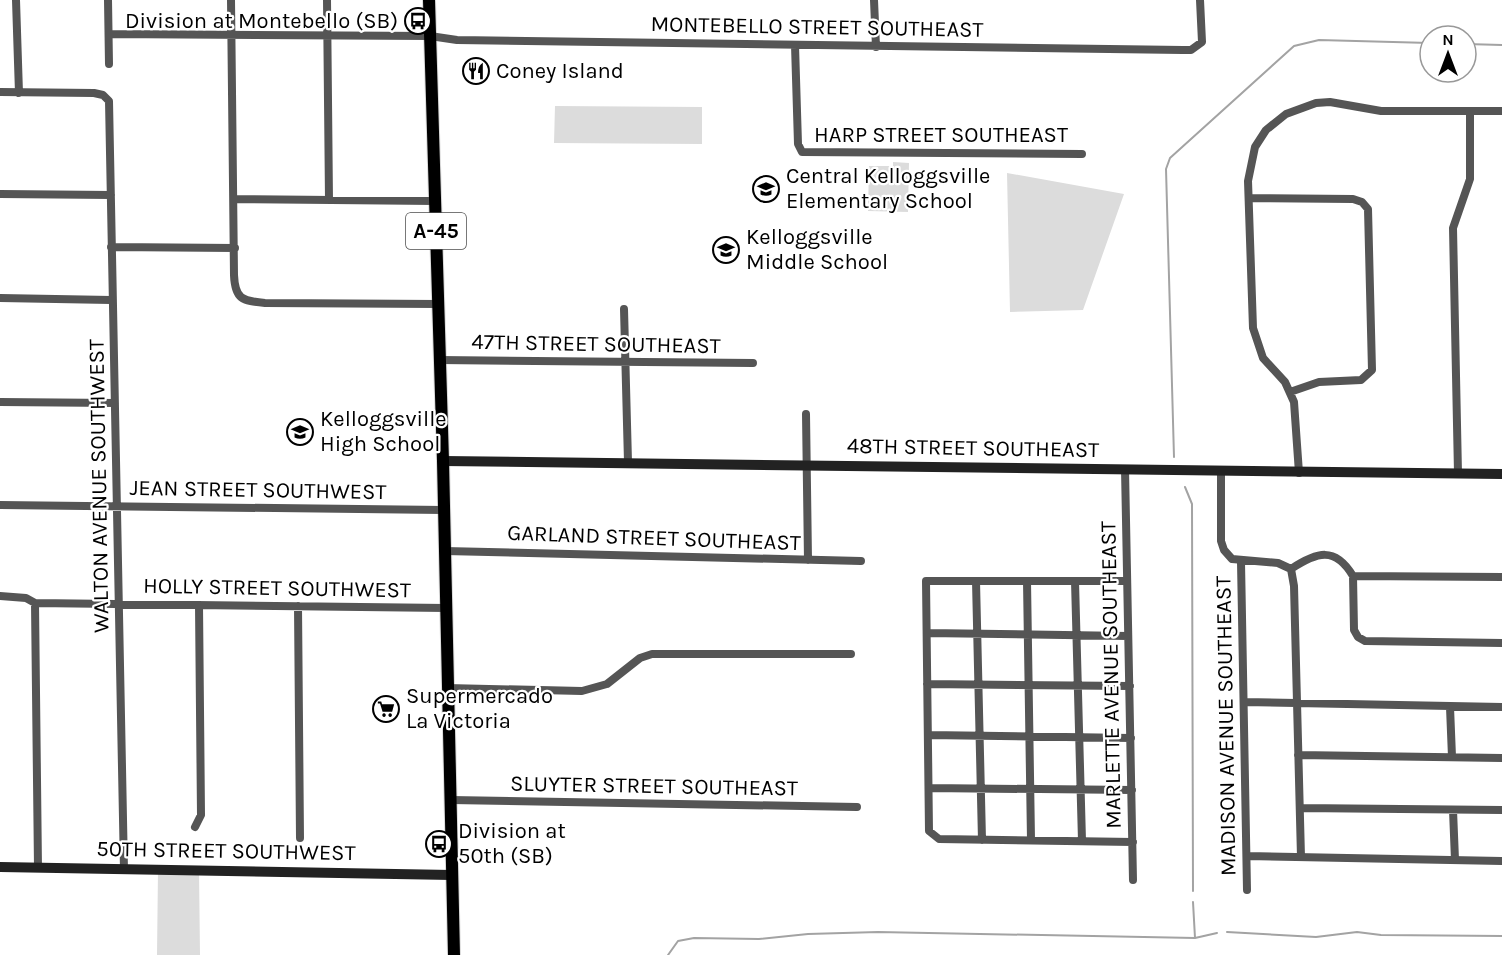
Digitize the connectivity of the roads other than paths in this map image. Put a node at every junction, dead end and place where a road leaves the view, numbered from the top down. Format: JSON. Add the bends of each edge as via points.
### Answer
{"nodes":[{"id":1,"x":16,"y":0,"type":"edge"},
{"id":2,"x":108,"y":0,"type":"edge"},
{"id":3,"x":231,"y":0,"type":"edge"},
{"id":4,"x":327,"y":0,"type":"edge"},
{"id":5,"x":429,"y":0,"type":"edge"},
{"id":6,"x":874,"y":0,"type":"edge"},
{"id":7,"x":1200,"y":0,"type":"edge"},
{"id":8,"x":231,"y":33,"type":"junction"},
{"id":9,"x":109,"y":34,"type":"junction"},
{"id":10,"x":328,"y":36,"type":"junction"},
{"id":11,"x":430,"y":36,"type":"junction"},
{"id":12,"x":795,"y":45,"type":"junction"},
{"id":13,"x":876,"y":47,"type":"junction"},
{"id":14,"x":109,"y":64,"type":"dead end"},
{"id":15,"x":0,"y":92,"type":"edge"},
{"id":16,"x":19,"y":93,"type":"junction"},
{"id":17,"x":1470,"y":111,"type":"junction"},
{"id":18,"x":1502,"y":111,"type":"edge"},
{"id":19,"x":1082,"y":154,"type":"dead end"},
{"id":20,"x":0,"y":194,"type":"edge"},
{"id":21,"x":111,"y":195,"type":"junction"},
{"id":22,"x":1249,"y":198,"type":"junction"},
{"id":23,"x":235,"y":199,"type":"junction"},
{"id":24,"x":329,"y":200,"type":"junction"},
{"id":25,"x":435,"y":201,"type":"junction"},
{"id":26,"x":111,"y":247,"type":"junction"},
{"id":27,"x":235,"y":248,"type":"junction"},
{"id":28,"x":0,"y":298,"type":"edge"},
{"id":29,"x":111,"y":300,"type":"junction"},
{"id":30,"x":438,"y":304,"type":"junction"},
{"id":31,"x":624,"y":309,"type":"dead end"},
{"id":32,"x":439,"y":360,"type":"junction"},
{"id":33,"x":626,"y":362,"type":"junction"},
{"id":34,"x":753,"y":363,"type":"dead end"},
{"id":35,"x":1290,"y":392,"type":"junction"},
{"id":36,"x":0,"y":402,"type":"edge"},
{"id":37,"x":115,"y":403,"type":"junction"},
{"id":38,"x":806,"y":414,"type":"dead end"},
{"id":39,"x":443,"y":461,"type":"junction"},
{"id":40,"x":628,"y":462,"type":"junction"},
{"id":41,"x":806,"y":465,"type":"junction"},
{"id":42,"x":1125,"y":469,"type":"junction"},
{"id":43,"x":1221,"y":471,"type":"junction"},
{"id":44,"x":1299,"y":473,"type":"junction"},
{"id":45,"x":1458,"y":473,"type":"junction"},
{"id":46,"x":1502,"y":474,"type":"edge"},
{"id":47,"x":0,"y":505,"type":"edge"},
{"id":48,"x":118,"y":506,"type":"junction"},
{"id":49,"x":443,"y":510,"type":"junction"},
{"id":50,"x":445,"y":551,"type":"junction"},
{"id":51,"x":808,"y":560,"type":"junction"},
{"id":52,"x":861,"y":561,"type":"dead end"},
{"id":53,"x":1241,"y":562,"type":"junction"},
{"id":54,"x":1291,"y":569,"type":"junction"},
{"id":55,"x":1353,"y":576,"type":"junction"},
{"id":56,"x":1502,"y":577,"type":"edge"},
{"id":57,"x":976,"y":581,"type":"junction"},
{"id":58,"x":1027,"y":581,"type":"junction"},
{"id":59,"x":1076,"y":581,"type":"junction"},
{"id":60,"x":1127,"y":581,"type":"junction"},
{"id":61,"x":0,"y":596,"type":"edge"},
{"id":62,"x":35,"y":603,"type":"junction"},
{"id":63,"x":120,"y":604,"type":"junction"},
{"id":64,"x":199,"y":605,"type":"junction"},
{"id":65,"x":298,"y":606,"type":"junction"},
{"id":66,"x":446,"y":608,"type":"junction"},
{"id":67,"x":927,"y":633,"type":"junction"},
{"id":68,"x":977,"y":634,"type":"junction"},
{"id":69,"x":1027,"y":635,"type":"junction"},
{"id":70,"x":1077,"y":636,"type":"junction"},
{"id":71,"x":1128,"y":636,"type":"junction"},
{"id":72,"x":1502,"y":643,"type":"edge"},
{"id":73,"x":850,"y":654,"type":"dead end"},
{"id":74,"x":927,"y":684,"type":"junction"},
{"id":75,"x":978,"y":684,"type":"junction"},
{"id":76,"x":1028,"y":685,"type":"junction"},
{"id":77,"x":1078,"y":686,"type":"junction"},
{"id":78,"x":1130,"y":686,"type":"junction"},
{"id":79,"x":447,"y":688,"type":"junction"},
{"id":80,"x":1244,"y":702,"type":"junction"},
{"id":81,"x":1297,"y":703,"type":"junction"},
{"id":82,"x":1450,"y":707,"type":"junction"},
{"id":83,"x":1502,"y":707,"type":"edge"},
{"id":84,"x":928,"y":735,"type":"junction"},
{"id":85,"x":980,"y":736,"type":"junction"},
{"id":86,"x":1029,"y":737,"type":"junction"},
{"id":87,"x":1079,"y":737,"type":"junction"},
{"id":88,"x":1131,"y":738,"type":"junction"},
{"id":89,"x":1298,"y":755,"type":"junction"},
{"id":90,"x":1452,"y":757,"type":"junction"},
{"id":91,"x":1502,"y":758,"type":"edge"},
{"id":92,"x":929,"y":788,"type":"junction"},
{"id":93,"x":981,"y":788,"type":"junction"},
{"id":94,"x":1030,"y":789,"type":"junction"},
{"id":95,"x":1081,"y":789,"type":"junction"},
{"id":96,"x":1132,"y":790,"type":"junction"},
{"id":97,"x":451,"y":801,"type":"junction"},
{"id":98,"x":857,"y":807,"type":"dead end"},
{"id":99,"x":1300,"y":808,"type":"junction"},
{"id":100,"x":1453,"y":810,"type":"junction"},
{"id":101,"x":1502,"y":810,"type":"edge"},
{"id":102,"x":195,"y":827,"type":"dead end"},
{"id":103,"x":300,"y":838,"type":"dead end"},
{"id":104,"x":982,"y":840,"type":"junction"},
{"id":105,"x":1031,"y":840,"type":"junction"},
{"id":106,"x":1082,"y":841,"type":"junction"},
{"id":107,"x":1133,"y":842,"type":"junction"},
{"id":108,"x":1247,"y":856,"type":"junction"},
{"id":109,"x":1301,"y":857,"type":"junction"},
{"id":110,"x":1455,"y":860,"type":"junction"},
{"id":111,"x":1502,"y":861,"type":"edge"},
{"id":112,"x":0,"y":867,"type":"edge"},
{"id":113,"x":38,"y":868,"type":"junction"},
{"id":114,"x":124,"y":870,"type":"junction"},
{"id":115,"x":452,"y":874,"type":"junction"},
{"id":116,"x":1133,"y":880,"type":"dead end"},
{"id":117,"x":1248,"y":890,"type":"dead end"},
{"id":118,"x":454,"y":955,"type":"edge"}],
"edges":[{"from":1,"to":16,"type":"street"},
{"from":2,"to":9,"type":"street"},
{"from":3,"to":8,"type":"street"},
{"from":4,"to":10,"type":"street"},
{"from":5,"to":11,"type":"main road","number":"A-45"},
{"from":6,"to":13,"type":"street"},
{"from":7,"to":13,"type":"street","name":"MONTEBELLO STREET SOUTHEAST","via":[[1202,42],[1191,50]]},
{"from":8,"to":9,"type":"street","name":"MONTEBELLO STREET SOUTHEAST"},
{"from":8,"to":10,"type":"street","name":"MONTEBELLO STREET SOUTHEAST"},
{"from":8,"to":23,"type":"street"},
{"from":9,"to":14,"type":"street"},
{"from":10,"to":11,"type":"street","name":"MONTEBELLO STREET SOUTHEAST"},
{"from":10,"to":24,"type":"street"},
{"from":11,"to":12,"type":"street","name":"MONTEBELLO STREET SOUTHEAST","via":[[457,40]]},
{"from":11,"to":25,"type":"main road","number":"A-45"},
{"from":12,"to":13,"type":"street","name":"MONTEBELLO STREET SOUTHEAST"},
{"from":12,"to":19,"type":"street","name":"HARP STREET SOUTHEAST","via":[[800,151]]},
{"from":15,"to":16,"type":"street"},
{"from":16,"to":21,"type":"street","name":"WALTON AVENUE SOUTHWEST","via":[[93,93],[109,101]]},
{"from":17,"to":18,"type":"street"},
{"from":17,"to":22,"type":"street","via":[[1368,111],[1324,102],[1308,104],[1286,114],[1266,130],[1251,159]]},
{"from":17,"to":45,"type":"street","via":[[1470,178],[1453,228]]},
{"from":20,"to":21,"type":"street"},
{"from":21,"to":26,"type":"street","name":"WALTON AVENUE SOUTHWEST"},
{"from":22,"to":35,"type":"street","via":[[1254,335],[1263,358]]},
{"from":22,"to":35,"type":"street","via":[[1347,199],[1362,202],[1368,212],[1372,370],[1361,380],[1319,382]]},
{"from":23,"to":24,"type":"street"},
{"from":23,"to":27,"type":"street"},
{"from":24,"to":25,"type":"street"},
{"from":25,"to":30,"type":"main road","number":"A-45"},
{"from":26,"to":27,"type":"street"},
{"from":26,"to":29,"type":"street","name":"WALTON AVENUE SOUTHWEST"},
{"from":27,"to":30,"type":"street","via":[[235,290],[249,302]]},
{"from":28,"to":29,"type":"street"},
{"from":29,"to":37,"type":"street","name":"WALTON AVENUE SOUTHWEST"},
{"from":30,"to":32,"type":"main road","number":"A-45"},
{"from":31,"to":33,"type":"street"},
{"from":32,"to":33,"type":"street","name":"47TH STREET SOUTHEAST"},
{"from":32,"to":39,"type":"main road","number":"A-45"},
{"from":33,"to":34,"type":"street","name":"47TH STREET SOUTHEAST"},
{"from":33,"to":40,"type":"street"},
{"from":35,"to":44,"type":"street","via":[[1297,417]]},
{"from":36,"to":37,"type":"street"},
{"from":37,"to":48,"type":"street","name":"WALTON AVENUE SOUTHWEST"},
{"from":38,"to":41,"type":"street"},
{"from":39,"to":40,"type":"street","name":"48TH STREET SOUTHEAST"},
{"from":39,"to":49,"type":"main road","number":"A-45"},
{"from":40,"to":41,"type":"street","name":"48TH STREET SOUTHEAST"},
{"from":41,"to":42,"type":"street","name":"48TH STREET SOUTHEAST"},
{"from":41,"to":51,"type":"street"},
{"from":42,"to":43,"type":"street","name":"48TH STREET SOUTHEAST"},
{"from":42,"to":60,"type":"street","name":"MARLETTE AVENUE SOUTHEAST"},
{"from":43,"to":44,"type":"street","name":"48TH STREET SOUTHEAST"},
{"from":43,"to":53,"type":"street","via":[[1221,541],[1227,555]]},
{"from":44,"to":45,"type":"street","name":"48TH STREET SOUTHEAST"},
{"from":45,"to":46,"type":"street","name":"48TH STREET SOUTHEAST"},
{"from":47,"to":48,"type":"street","name":"JEAN STREET SOUTHWEST"},
{"from":48,"to":49,"type":"street","name":"JEAN STREET SOUTHWEST"},
{"from":48,"to":63,"type":"street","name":"WALTON AVENUE SOUTHWEST"},
{"from":49,"to":50,"type":"main road","number":"A-45"},
{"from":50,"to":51,"type":"street","name":"GARLAND STREET SOUTHEAST"},
{"from":50,"to":66,"type":"main road","number":"A-45"},
{"from":51,"to":52,"type":"street","name":"GARLAND STREET SOUTHEAST"},
{"from":53,"to":54,"type":"street","via":[[1278,563]]},
{"from":53,"to":80,"type":"street","name":"MADISON AVENUE SOUTHEAST"},
{"from":54,"to":55,"type":"street","via":[[1314,555],[1324,554],[1345,563]]},
{"from":54,"to":81,"type":"street"},
{"from":55,"to":56,"type":"street"},
{"from":55,"to":72,"type":"street","via":[[1354,630],[1365,641]]},
{"from":57,"to":58,"type":"street"},
{"from":57,"to":67,"type":"street","via":[[926,581]]},
{"from":57,"to":68,"type":"street"},
{"from":58,"to":59,"type":"street"},
{"from":58,"to":69,"type":"street"},
{"from":59,"to":60,"type":"street"},
{"from":59,"to":70,"type":"street"},
{"from":60,"to":71,"type":"street","name":"MARLETTE AVENUE SOUTHEAST"},
{"from":61,"to":62,"type":"street","name":"HOLLY STREET SOUTHWEST","via":[[26,598]]},
{"from":62,"to":63,"type":"street","name":"HOLLY STREET SOUTHWEST"},
{"from":62,"to":113,"type":"street"},
{"from":63,"to":64,"type":"street","name":"HOLLY STREET SOUTHWEST"},
{"from":63,"to":114,"type":"street","name":"WALTON AVENUE SOUTHWEST"},
{"from":64,"to":65,"type":"street","name":"HOLLY STREET SOUTHWEST"},
{"from":64,"to":102,"type":"street","via":[[201,815]]},
{"from":65,"to":66,"type":"street","name":"HOLLY STREET SOUTHWEST"},
{"from":65,"to":103,"type":"street"},
{"from":66,"to":79,"type":"main road","number":"A-45"},
{"from":67,"to":68,"type":"street"},
{"from":67,"to":74,"type":"street"},
{"from":68,"to":69,"type":"street"},
{"from":68,"to":75,"type":"street"},
{"from":69,"to":70,"type":"street"},
{"from":69,"to":76,"type":"street"},
{"from":70,"to":71,"type":"street"},
{"from":70,"to":77,"type":"street"},
{"from":71,"to":78,"type":"street","name":"MARLETTE AVENUE SOUTHEAST"},
{"from":73,"to":79,"type":"street","via":[[652,654],[640,658],[607,684],[582,691]]},
{"from":74,"to":75,"type":"street"},
{"from":74,"to":84,"type":"street"},
{"from":75,"to":76,"type":"street"},
{"from":75,"to":85,"type":"street"},
{"from":76,"to":77,"type":"street"},
{"from":76,"to":86,"type":"street"},
{"from":77,"to":78,"type":"street"},
{"from":77,"to":87,"type":"street"},
{"from":78,"to":88,"type":"street","name":"MARLETTE AVENUE SOUTHEAST"},
{"from":79,"to":97,"type":"main road","number":"A-45"},
{"from":80,"to":81,"type":"street"},
{"from":80,"to":108,"type":"street","name":"MADISON AVENUE SOUTHEAST"},
{"from":81,"to":82,"type":"street"},
{"from":81,"to":89,"type":"street"},
{"from":82,"to":83,"type":"street"},
{"from":82,"to":90,"type":"street"},
{"from":84,"to":85,"type":"street"},
{"from":84,"to":92,"type":"street"},
{"from":85,"to":86,"type":"street"},
{"from":85,"to":93,"type":"street"},
{"from":86,"to":87,"type":"street"},
{"from":86,"to":94,"type":"street"},
{"from":87,"to":88,"type":"street"},
{"from":87,"to":95,"type":"street"},
{"from":88,"to":96,"type":"street","name":"MARLETTE AVENUE SOUTHEAST"},
{"from":89,"to":90,"type":"street"},
{"from":89,"to":99,"type":"street"},
{"from":90,"to":91,"type":"street"},
{"from":92,"to":93,"type":"street"},
{"from":92,"to":104,"type":"street","via":[[929,831],[939,839]]},
{"from":93,"to":94,"type":"street"},
{"from":93,"to":104,"type":"street"},
{"from":94,"to":95,"type":"street"},
{"from":94,"to":105,"type":"street"},
{"from":95,"to":96,"type":"street"},
{"from":95,"to":106,"type":"street"},
{"from":96,"to":107,"type":"street","name":"MARLETTE AVENUE SOUTHEAST"},
{"from":97,"to":98,"type":"street","name":"SLUYTER STREET SOUTHEAST"},
{"from":97,"to":115,"type":"main road","number":"A-45"},
{"from":99,"to":100,"type":"street"},
{"from":99,"to":109,"type":"street"},
{"from":100,"to":101,"type":"street"},
{"from":100,"to":110,"type":"street"},
{"from":104,"to":105,"type":"street"},
{"from":105,"to":106,"type":"street"},
{"from":106,"to":107,"type":"street"},
{"from":107,"to":116,"type":"street","name":"MARLETTE AVENUE SOUTHEAST"},
{"from":108,"to":109,"type":"street"},
{"from":108,"to":117,"type":"street","name":"MADISON AVENUE SOUTHEAST"},
{"from":109,"to":110,"type":"street"},
{"from":110,"to":111,"type":"street"},
{"from":112,"to":113,"type":"street","name":"50TH STREET SOUTHWEST"},
{"from":113,"to":114,"type":"street","name":"50TH STREET SOUTHWEST"},
{"from":114,"to":115,"type":"street","name":"50TH STREET SOUTHWEST"},
{"from":115,"to":118,"type":"main road","number":"A-45"}]}
